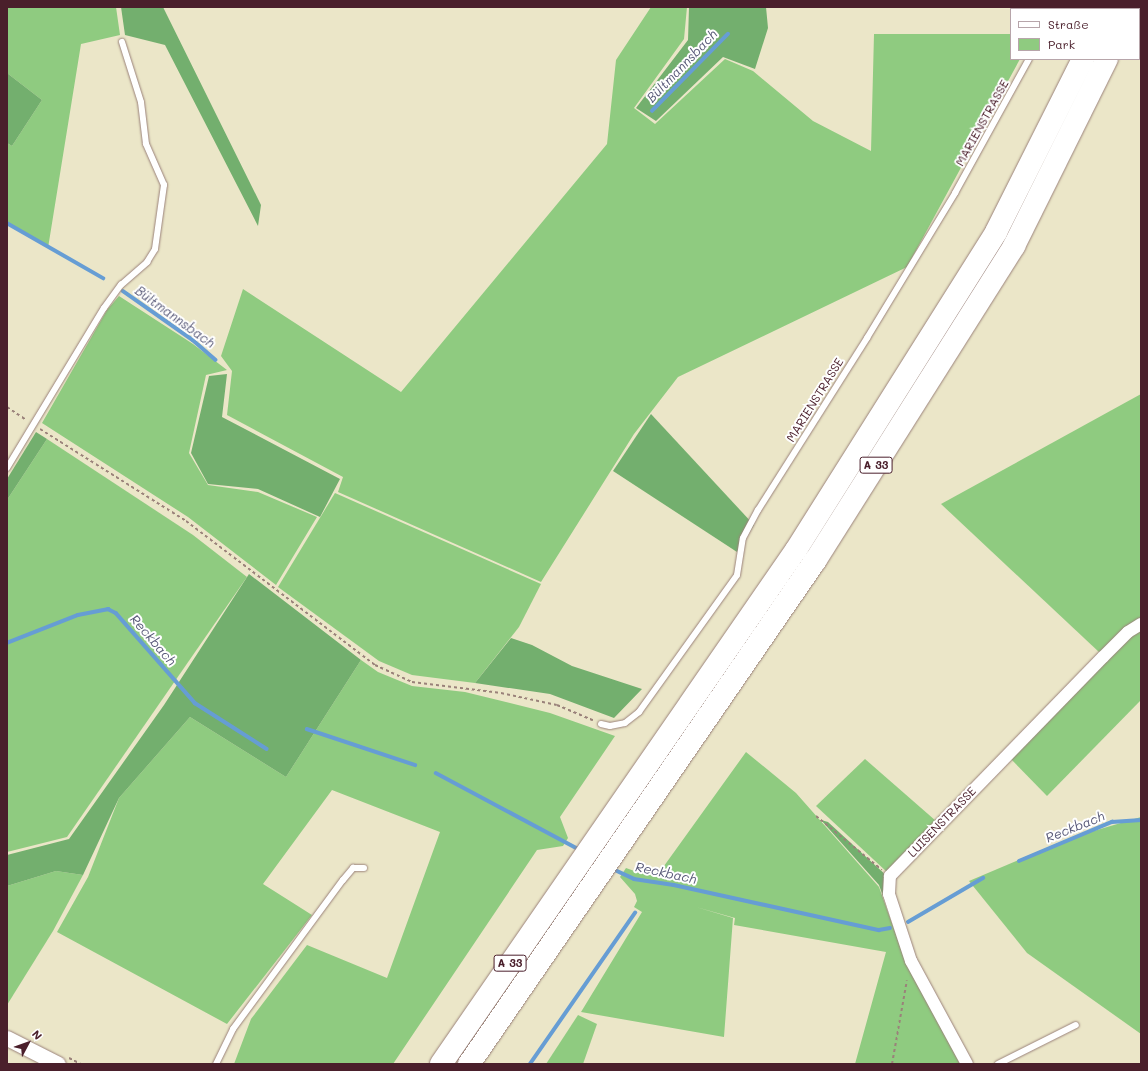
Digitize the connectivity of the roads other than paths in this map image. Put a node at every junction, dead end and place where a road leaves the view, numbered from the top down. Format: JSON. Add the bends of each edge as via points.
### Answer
{"nodes":[{"id":1,"x":122,"y":42,"type":"dead end"},
{"id":2,"x":1029,"y":60,"type":"edge"},
{"id":3,"x":1082,"y":60,"type":"edge"},
{"id":4,"x":1107,"y":60,"type":"edge"},
{"id":5,"x":7,"y":468,"type":"edge"},
{"id":6,"x":1141,"y":624,"type":"edge"},
{"id":7,"x":601,"y":724,"type":"road end"},
{"id":8,"x":364,"y":868,"type":"dead end"},
{"id":9,"x":1076,"y":1025,"type":"dead end"},
{"id":10,"x":7,"y":1038,"type":"edge"},
{"id":11,"x":58,"y":1064,"type":"edge"},
{"id":12,"x":216,"y":1064,"type":"edge"},
{"id":13,"x":441,"y":1064,"type":"edge"},
{"id":14,"x":469,"y":1064,"type":"edge"},
{"id":15,"x":967,"y":1064,"type":"edge"},
{"id":16,"x":998,"y":1064,"type":"edge"}],
"edges":[{"from":1,"to":5,"type":"lane","via":[[141,102],[146,144],[164,185],[155,249],[147,262],[121,285],[104,308]]},
{"from":2,"to":7,"type":"lane","name":"MARIENSTRASSE","via":[[955,193],[758,510],[743,538],[737,575],[639,712],[625,723],[610,726]]},
{"from":3,"to":13,"type":"highway","number":"A 33","via":[[991,239],[796,550],[578,862]]},
{"from":4,"to":14,"type":"highway","number":"A 33","via":[[1014,246],[815,561]]},
{"from":6,"to":15,"type":"street","name":"LUISENSTRASSE","via":[[1103,657],[890,876],[889,894],[910,961]]},
{"from":8,"to":12,"type":"lane","via":[[353,868],[343,880],[245,1013]]},
{"from":9,"to":16,"type":"lane"},
{"from":10,"to":11,"type":"street"}]}
